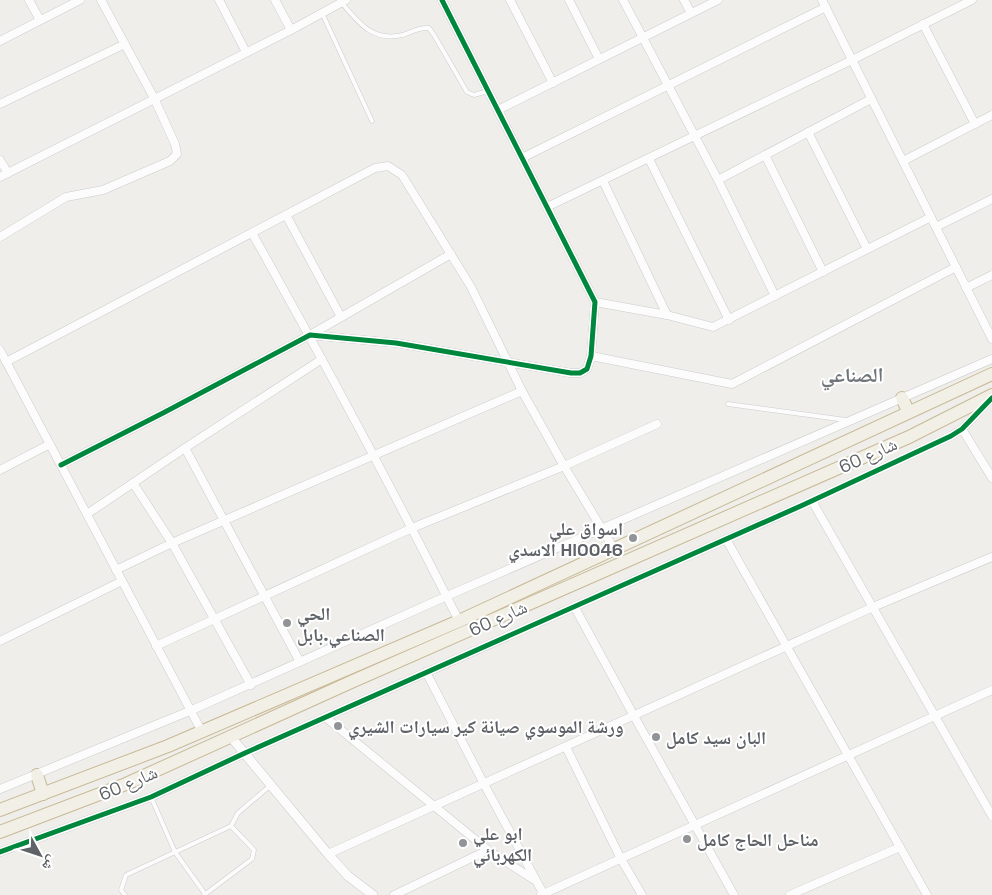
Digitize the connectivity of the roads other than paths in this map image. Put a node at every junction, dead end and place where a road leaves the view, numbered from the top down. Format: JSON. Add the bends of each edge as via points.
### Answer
{"nodes":[{"id":1,"x":29,"y":0,"type":"edge"},
{"id":2,"x":80,"y":0,"type":"edge"},
{"id":3,"x":100,"y":0,"type":"edge"},
{"id":4,"x":220,"y":0,"type":"edge"},
{"id":5,"x":275,"y":0,"type":"edge"},
{"id":6,"x":442,"y":0,"type":"edge"},
{"id":7,"x":510,"y":0,"type":"edge"},
{"id":8,"x":569,"y":0,"type":"edge"},
{"id":9,"x":623,"y":0,"type":"edge"},
{"id":10,"x":684,"y":0,"type":"edge"},
{"id":11,"x":718,"y":0,"type":"edge"},
{"id":12,"x":972,"y":0,"type":"edge"},
{"id":13,"x":344,"y":1,"type":"edge"},
{"id":14,"x":824,"y":4,"type":"edge"},
{"id":15,"x":322,"y":13,"type":"junction"},
{"id":16,"x":691,"y":13,"type":"junction"},
{"id":17,"x":40,"y":20,"type":"junction"},
{"id":18,"x":923,"y":24,"type":"junction"},
{"id":19,"x":291,"y":30,"type":"junction"},
{"id":20,"x":643,"y":38,"type":"junction"},
{"id":21,"x":0,"y":41,"type":"edge"},
{"id":22,"x":125,"y":44,"type":"junction"},
{"id":23,"x":246,"y":52,"type":"junction"},
{"id":24,"x":599,"y":60,"type":"junction"},
{"id":25,"x":852,"y":60,"type":"junction"},
{"id":26,"x":553,"y":83,"type":"junction"},
{"id":27,"x":668,"y":85,"type":"junction"},
{"id":28,"x":488,"y":91,"type":"junction"},
{"id":29,"x":154,"y":98,"type":"junction"},
{"id":30,"x":871,"y":99,"type":"junction"},
{"id":31,"x":0,"y":104,"type":"edge"},
{"id":32,"x":498,"y":110,"type":"junction"},
{"id":33,"x":992,"y":115,"type":"edge"},
{"id":34,"x":372,"y":121,"type":"dead end"},
{"id":35,"x":975,"y":124,"type":"junction"},
{"id":36,"x":808,"y":132,"type":"junction"},
{"id":37,"x":694,"y":137,"type":"junction"},
{"id":38,"x":765,"y":156,"type":"junction"},
{"id":39,"x":522,"y":158,"type":"junction"},
{"id":40,"x":649,"y":158,"type":"junction"},
{"id":41,"x":0,"y":160,"type":"edge"},
{"id":42,"x":903,"y":161,"type":"junction"},
{"id":43,"x":4,"y":175,"type":"edge"},
{"id":44,"x":718,"y":180,"type":"junction"},
{"id":45,"x":603,"y":181,"type":"junction"},
{"id":46,"x":992,"y":199,"type":"edge"},
{"id":47,"x":547,"y":208,"type":"junction"},
{"id":48,"x":286,"y":215,"type":"junction"},
{"id":49,"x":931,"y":217,"type":"junction"},
{"id":50,"x":936,"y":227,"type":"junction"},
{"id":51,"x":252,"y":233,"type":"junction"},
{"id":52,"x":0,"y":237,"type":"edge"},
{"id":53,"x":867,"y":249,"type":"junction"},
{"id":54,"x":451,"y":254,"type":"junction"},
{"id":55,"x":956,"y":267,"type":"junction"},
{"id":56,"x":823,"y":272,"type":"junction"},
{"id":57,"x":992,"y":276,"type":"edge"},
{"id":58,"x":966,"y":288,"type":"junction"},
{"id":59,"x":775,"y":296,"type":"junction"},
{"id":60,"x":595,"y":302,"type":"junction"},
{"id":61,"x":667,"y":315,"type":"junction"},
{"id":62,"x":341,"y":317,"type":"junction"},
{"id":63,"x":729,"y":320,"type":"junction"},
{"id":64,"x":310,"y":336,"type":"junction"},
{"id":65,"x":992,"y":339,"type":"edge"},
{"id":66,"x":0,"y":350,"type":"edge"},
{"id":67,"x":591,"y":356,"type":"junction"},
{"id":68,"x":992,"y":358,"type":"edge"},
{"id":69,"x":322,"y":359,"type":"junction"},
{"id":70,"x":6,"y":362,"type":"junction"},
{"id":71,"x":510,"y":364,"type":"junction"},
{"id":72,"x":992,"y":374,"type":"edge"},
{"id":73,"x":522,"y":391,"type":"junction"},
{"id":74,"x":992,"y":397,"type":"edge"},
{"id":75,"x":902,"y":398,"type":"junction"},
{"id":76,"x":728,"y":404,"type":"dead end"},
{"id":77,"x":908,"y":411,"type":"junction"},
{"id":78,"x":849,"y":420,"type":"junction"},
{"id":79,"x":657,"y":424,"type":"dead end"},
{"id":80,"x":962,"y":428,"type":"junction"},
{"id":81,"x":50,"y":444,"type":"junction"},
{"id":82,"x":185,"y":448,"type":"junction"},
{"id":83,"x":374,"y":456,"type":"junction"},
{"id":84,"x":61,"y":465,"type":"junction"},
{"id":85,"x":564,"y":466,"type":"junction"},
{"id":86,"x":0,"y":470,"type":"edge"},
{"id":87,"x":992,"y":478,"type":"edge"},
{"id":88,"x":133,"y":483,"type":"junction"},
{"id":89,"x":812,"y":501,"type":"junction"},
{"id":90,"x":87,"y":514,"type":"junction"},
{"id":91,"x":223,"y":520,"type":"junction"},
{"id":92,"x":412,"y":528,"type":"junction"},
{"id":93,"x":602,"y":528,"type":"junction"},
{"id":94,"x":726,"y":539,"type":"junction"},
{"id":95,"x":172,"y":542,"type":"junction"},
{"id":96,"x":614,"y":549,"type":"junction"},
{"id":97,"x":992,"y":557,"type":"edge"},
{"id":98,"x":116,"y":570,"type":"junction"},
{"id":99,"x":122,"y":581,"type":"junction"},
{"id":100,"x":264,"y":596,"type":"junction"},
{"id":101,"x":447,"y":596,"type":"junction"},
{"id":102,"x":574,"y":606,"type":"junction"},
{"id":103,"x":873,"y":607,"type":"junction"},
{"id":104,"x":214,"y":619,"type":"junction"},
{"id":105,"x":459,"y":621,"type":"junction"},
{"id":106,"x":0,"y":641,"type":"edge"},
{"id":107,"x":156,"y":646,"type":"junction"},
{"id":108,"x":787,"y":646,"type":"junction"},
{"id":109,"x":300,"y":662,"type":"junction"},
{"id":110,"x":426,"y":672,"type":"junction"},
{"id":111,"x":251,"y":685,"type":"junction"},
{"id":112,"x":992,"y":690,"type":"edge"},
{"id":113,"x":192,"y":710,"type":"junction"},
{"id":114,"x":634,"y":716,"type":"junction"},
{"id":115,"x":935,"y":716,"type":"junction"},
{"id":116,"x":325,"y":717,"type":"junction"},
{"id":117,"x":202,"y":732,"type":"junction"},
{"id":118,"x":231,"y":737,"type":"junction"},
{"id":119,"x":566,"y":747,"type":"junction"},
{"id":120,"x":245,"y":753,"type":"junction"},
{"id":121,"x":848,"y":756,"type":"junction"},
{"id":122,"x":36,"y":775,"type":"junction"},
{"id":123,"x":484,"y":784,"type":"junction"},
{"id":124,"x":271,"y":785,"type":"junction"},
{"id":125,"x":0,"y":789,"type":"edge"},
{"id":126,"x":44,"y":794,"type":"junction"},
{"id":127,"x":151,"y":797,"type":"junction"},
{"id":128,"x":989,"y":803,"type":"edge"},
{"id":129,"x":433,"y":807,"type":"junction"},
{"id":130,"x":0,"y":810,"type":"edge"},
{"id":131,"x":992,"y":816,"type":"edge"},
{"id":132,"x":231,"y":826,"type":"junction"},
{"id":133,"x":696,"y":826,"type":"junction"},
{"id":134,"x":0,"y":832,"type":"edge"},
{"id":135,"x":900,"y":847,"type":"junction"},
{"id":136,"x":488,"y":850,"type":"junction"},
{"id":137,"x":0,"y":852,"type":"edge"},
{"id":138,"x":175,"y":852,"type":"junction"},
{"id":139,"x":328,"y":854,"type":"junction"},
{"id":140,"x":621,"y":859,"type":"junction"},
{"id":141,"x":536,"y":881,"type":"junction"},
{"id":142,"x":205,"y":894,"type":"edge"},
{"id":143,"x":125,"y":895,"type":"edge"},
{"id":144,"x":374,"y":895,"type":"edge"},
{"id":145,"x":394,"y":895,"type":"edge"},
{"id":146,"x":543,"y":895,"type":"edge"},
{"id":147,"x":642,"y":895,"type":"edge"},
{"id":148,"x":734,"y":895,"type":"edge"},
{"id":149,"x":790,"y":895,"type":"edge"},
{"id":150,"x":927,"y":895,"type":"edge"}],
"edges":[{"from":1,"to":17,"type":"street"},
{"from":2,"to":17,"type":"street"},
{"from":3,"to":22,"type":"street"},
{"from":4,"to":23,"type":"street"},
{"from":5,"to":19,"type":"street"},
{"from":6,"to":28,"type":"street"},
{"from":7,"to":26,"type":"street"},
{"from":8,"to":24,"type":"street"},
{"from":9,"to":20,"type":"street"},
{"from":10,"to":16,"type":"street"},
{"from":11,"to":16,"type":"street"},
{"from":12,"to":18,"type":"street"},
{"from":13,"to":15,"type":"street"},
{"from":13,"to":28,"type":"lane","via":[[364,28],[380,36],[402,35],[421,27],[428,28],[467,92],[474,95]]},
{"from":14,"to":25,"type":"street"},
{"from":14,"to":27,"type":"street"},
{"from":15,"to":19,"type":"street"},
{"from":15,"to":34,"type":"lane"},
{"from":16,"to":20,"type":"street"},
{"from":17,"to":21,"type":"street"},
{"from":18,"to":25,"type":"street"},
{"from":18,"to":35,"type":"street"},
{"from":19,"to":23,"type":"street"},
{"from":20,"to":24,"type":"street"},
{"from":20,"to":27,"type":"street"},
{"from":22,"to":29,"type":"street"},
{"from":22,"to":31,"type":"street"},
{"from":23,"to":29,"type":"street"},
{"from":24,"to":26,"type":"street"},
{"from":25,"to":30,"type":"street"},
{"from":25,"to":37,"type":"street"},
{"from":26,"to":32,"type":"street"},
{"from":27,"to":37,"type":"street"},
{"from":27,"to":39,"type":"street"},
{"from":28,"to":32,"type":"street"},
{"from":29,"to":43,"type":"street"},
{"from":29,"to":52,"type":"street","via":[[175,144],[177,154],[170,161],[103,190],[66,197]]},
{"from":30,"to":36,"type":"street"},
{"from":30,"to":42,"type":"street"},
{"from":32,"to":39,"type":"street"},
{"from":33,"to":35,"type":"street"},
{"from":35,"to":42,"type":"street"},
{"from":36,"to":38,"type":"street"},
{"from":36,"to":53,"type":"street"},
{"from":37,"to":40,"type":"street"},
{"from":37,"to":44,"type":"street"},
{"from":38,"to":44,"type":"street"},
{"from":38,"to":56,"type":"street"},
{"from":39,"to":47,"type":"street"},
{"from":40,"to":45,"type":"street"},
{"from":40,"to":63,"type":"street"},
{"from":41,"to":43,"type":"street"},
{"from":42,"to":49,"type":"street"},
{"from":44,"to":59,"type":"street"},
{"from":45,"to":47,"type":"street"},
{"from":45,"to":61,"type":"street"},
{"from":46,"to":50,"type":"street"},
{"from":47,"to":60,"type":"street"},
{"from":48,"to":51,"type":"street"},
{"from":48,"to":54,"type":"street","via":[[376,168],[388,166],[402,175]]},
{"from":48,"to":62,"type":"street"},
{"from":49,"to":50,"type":"street"},
{"from":49,"to":53,"type":"street"},
{"from":50,"to":55,"type":"street"},
{"from":51,"to":64,"type":"street"},
{"from":51,"to":70,"type":"street"},
{"from":53,"to":56,"type":"street"},
{"from":54,"to":62,"type":"street"},
{"from":54,"to":71,"type":"street"},
{"from":55,"to":58,"type":"street"},
{"from":55,"to":67,"type":"street","via":[[732,384]]},
{"from":56,"to":59,"type":"street"},
{"from":57,"to":58,"type":"street"},
{"from":58,"to":65,"type":"street"},
{"from":59,"to":63,"type":"street"},
{"from":60,"to":61,"type":"street"},
{"from":60,"to":67,"type":"street"},
{"from":61,"to":63,"type":"street","via":[[713,327]]},
{"from":62,"to":64,"type":"street"},
{"from":64,"to":69,"type":"street"},
{"from":64,"to":71,"type":"street","via":[[396,343]]},
{"from":64,"to":84,"type":"street"},
{"from":66,"to":70,"type":"street"},
{"from":67,"to":71,"type":"street","via":[[587,369],[580,373]]},
{"from":68,"to":75,"type":"street"},
{"from":69,"to":82,"type":"street"},
{"from":69,"to":83,"type":"street"},
{"from":70,"to":81,"type":"street"},
{"from":71,"to":73,"type":"street"},
{"from":72,"to":77,"type":"highway","name":"شارع 60"},
{"from":73,"to":83,"type":"street"},
{"from":73,"to":85,"type":"street"},
{"from":74,"to":80,"type":"street"},
{"from":74,"to":118,"type":"highway","name":"شارع 60","via":[[909,437]]},
{"from":75,"to":77,"type":"highway"},
{"from":75,"to":78,"type":"street"},
{"from":76,"to":78,"type":"lane"},
{"from":77,"to":96,"type":"highway","name":"شارع 60"},
{"from":78,"to":93,"type":"street"},
{"from":79,"to":85,"type":"street"},
{"from":80,"to":87,"type":"street"},
{"from":80,"to":89,"type":"street"},
{"from":81,"to":84,"type":"street"},
{"from":81,"to":86,"type":"street"},
{"from":82,"to":88,"type":"street"},
{"from":82,"to":91,"type":"street"},
{"from":83,"to":91,"type":"street"},
{"from":83,"to":92,"type":"street"},
{"from":84,"to":90,"type":"street"},
{"from":85,"to":92,"type":"street"},
{"from":85,"to":93,"type":"street"},
{"from":88,"to":90,"type":"street"},
{"from":88,"to":95,"type":"street"},
{"from":89,"to":94,"type":"street"},
{"from":89,"to":103,"type":"street"},
{"from":90,"to":98,"type":"street"},
{"from":91,"to":95,"type":"street"},
{"from":91,"to":100,"type":"street"},
{"from":92,"to":100,"type":"street"},
{"from":92,"to":101,"type":"street"},
{"from":93,"to":96,"type":"street"},
{"from":93,"to":101,"type":"street"},
{"from":94,"to":102,"type":"street"},
{"from":94,"to":108,"type":"street"},
{"from":95,"to":98,"type":"street"},
{"from":95,"to":104,"type":"street"},
{"from":96,"to":105,"type":"highway","name":"شارع 60"},
{"from":97,"to":103,"type":"street"},
{"from":98,"to":99,"type":"street"},
{"from":99,"to":106,"type":"street"},
{"from":99,"to":107,"type":"street"},
{"from":100,"to":104,"type":"street"},
{"from":100,"to":109,"type":"street"},
{"from":101,"to":105,"type":"street"},
{"from":101,"to":109,"type":"street"},
{"from":102,"to":110,"type":"street"},
{"from":102,"to":114,"type":"street"},
{"from":103,"to":108,"type":"street"},
{"from":103,"to":115,"type":"street"},
{"from":104,"to":107,"type":"street"},
{"from":104,"to":111,"type":"street"},
{"from":105,"to":117,"type":"highway","name":"شارع 60"},
{"from":107,"to":113,"type":"street"},
{"from":108,"to":114,"type":"street"},
{"from":108,"to":121,"type":"street"},
{"from":109,"to":111,"type":"street"},
{"from":110,"to":116,"type":"street"},
{"from":110,"to":123,"type":"street"},
{"from":111,"to":113,"type":"street"},
{"from":112,"to":115,"type":"street"},
{"from":113,"to":117,"type":"street"},
{"from":113,"to":122,"type":"street"},
{"from":114,"to":119,"type":"street"},
{"from":114,"to":133,"type":"street"},
{"from":115,"to":121,"type":"street"},
{"from":115,"to":128,"type":"street"},
{"from":116,"to":120,"type":"street"},
{"from":116,"to":129,"type":"street"},
{"from":117,"to":126,"type":"highway","name":"شارع 60"},
{"from":118,"to":120,"type":"street"},
{"from":118,"to":134,"type":"highway","name":"شارع 60","via":[[126,784]]},
{"from":119,"to":123,"type":"street"},
{"from":119,"to":140,"type":"street"},
{"from":120,"to":124,"type":"street"},
{"from":120,"to":127,"type":"street"},
{"from":121,"to":133,"type":"street"},
{"from":121,"to":135,"type":"street"},
{"from":122,"to":125,"type":"street"},
{"from":122,"to":126,"type":"highway"},
{"from":123,"to":129,"type":"street"},
{"from":123,"to":141,"type":"street"},
{"from":124,"to":132,"type":"lane","via":[[238,813]]},
{"from":124,"to":139,"type":"street"},
{"from":126,"to":130,"type":"highway","name":"شارع 60"},
{"from":127,"to":137,"type":"street"},
{"from":127,"to":138,"type":"lane"},
{"from":128,"to":131,"type":"street"},
{"from":129,"to":136,"type":"street"},
{"from":129,"to":139,"type":"street"},
{"from":132,"to":138,"type":"lane"},
{"from":132,"to":142,"type":"lane","via":[[254,850],[252,859]]},
{"from":133,"to":140,"type":"street"},
{"from":133,"to":148,"type":"street"},
{"from":135,"to":149,"type":"street"},
{"from":135,"to":150,"type":"street"},
{"from":136,"to":141,"type":"street"},
{"from":136,"to":145,"type":"street"},
{"from":138,"to":142,"type":"lane"},
{"from":138,"to":143,"type":"lane","via":[[126,875],[122,890]]},
{"from":139,"to":144,"type":"street","via":[[348,876]]},
{"from":140,"to":146,"type":"street"},
{"from":140,"to":147,"type":"street"},
{"from":141,"to":146,"type":"street"}]}
